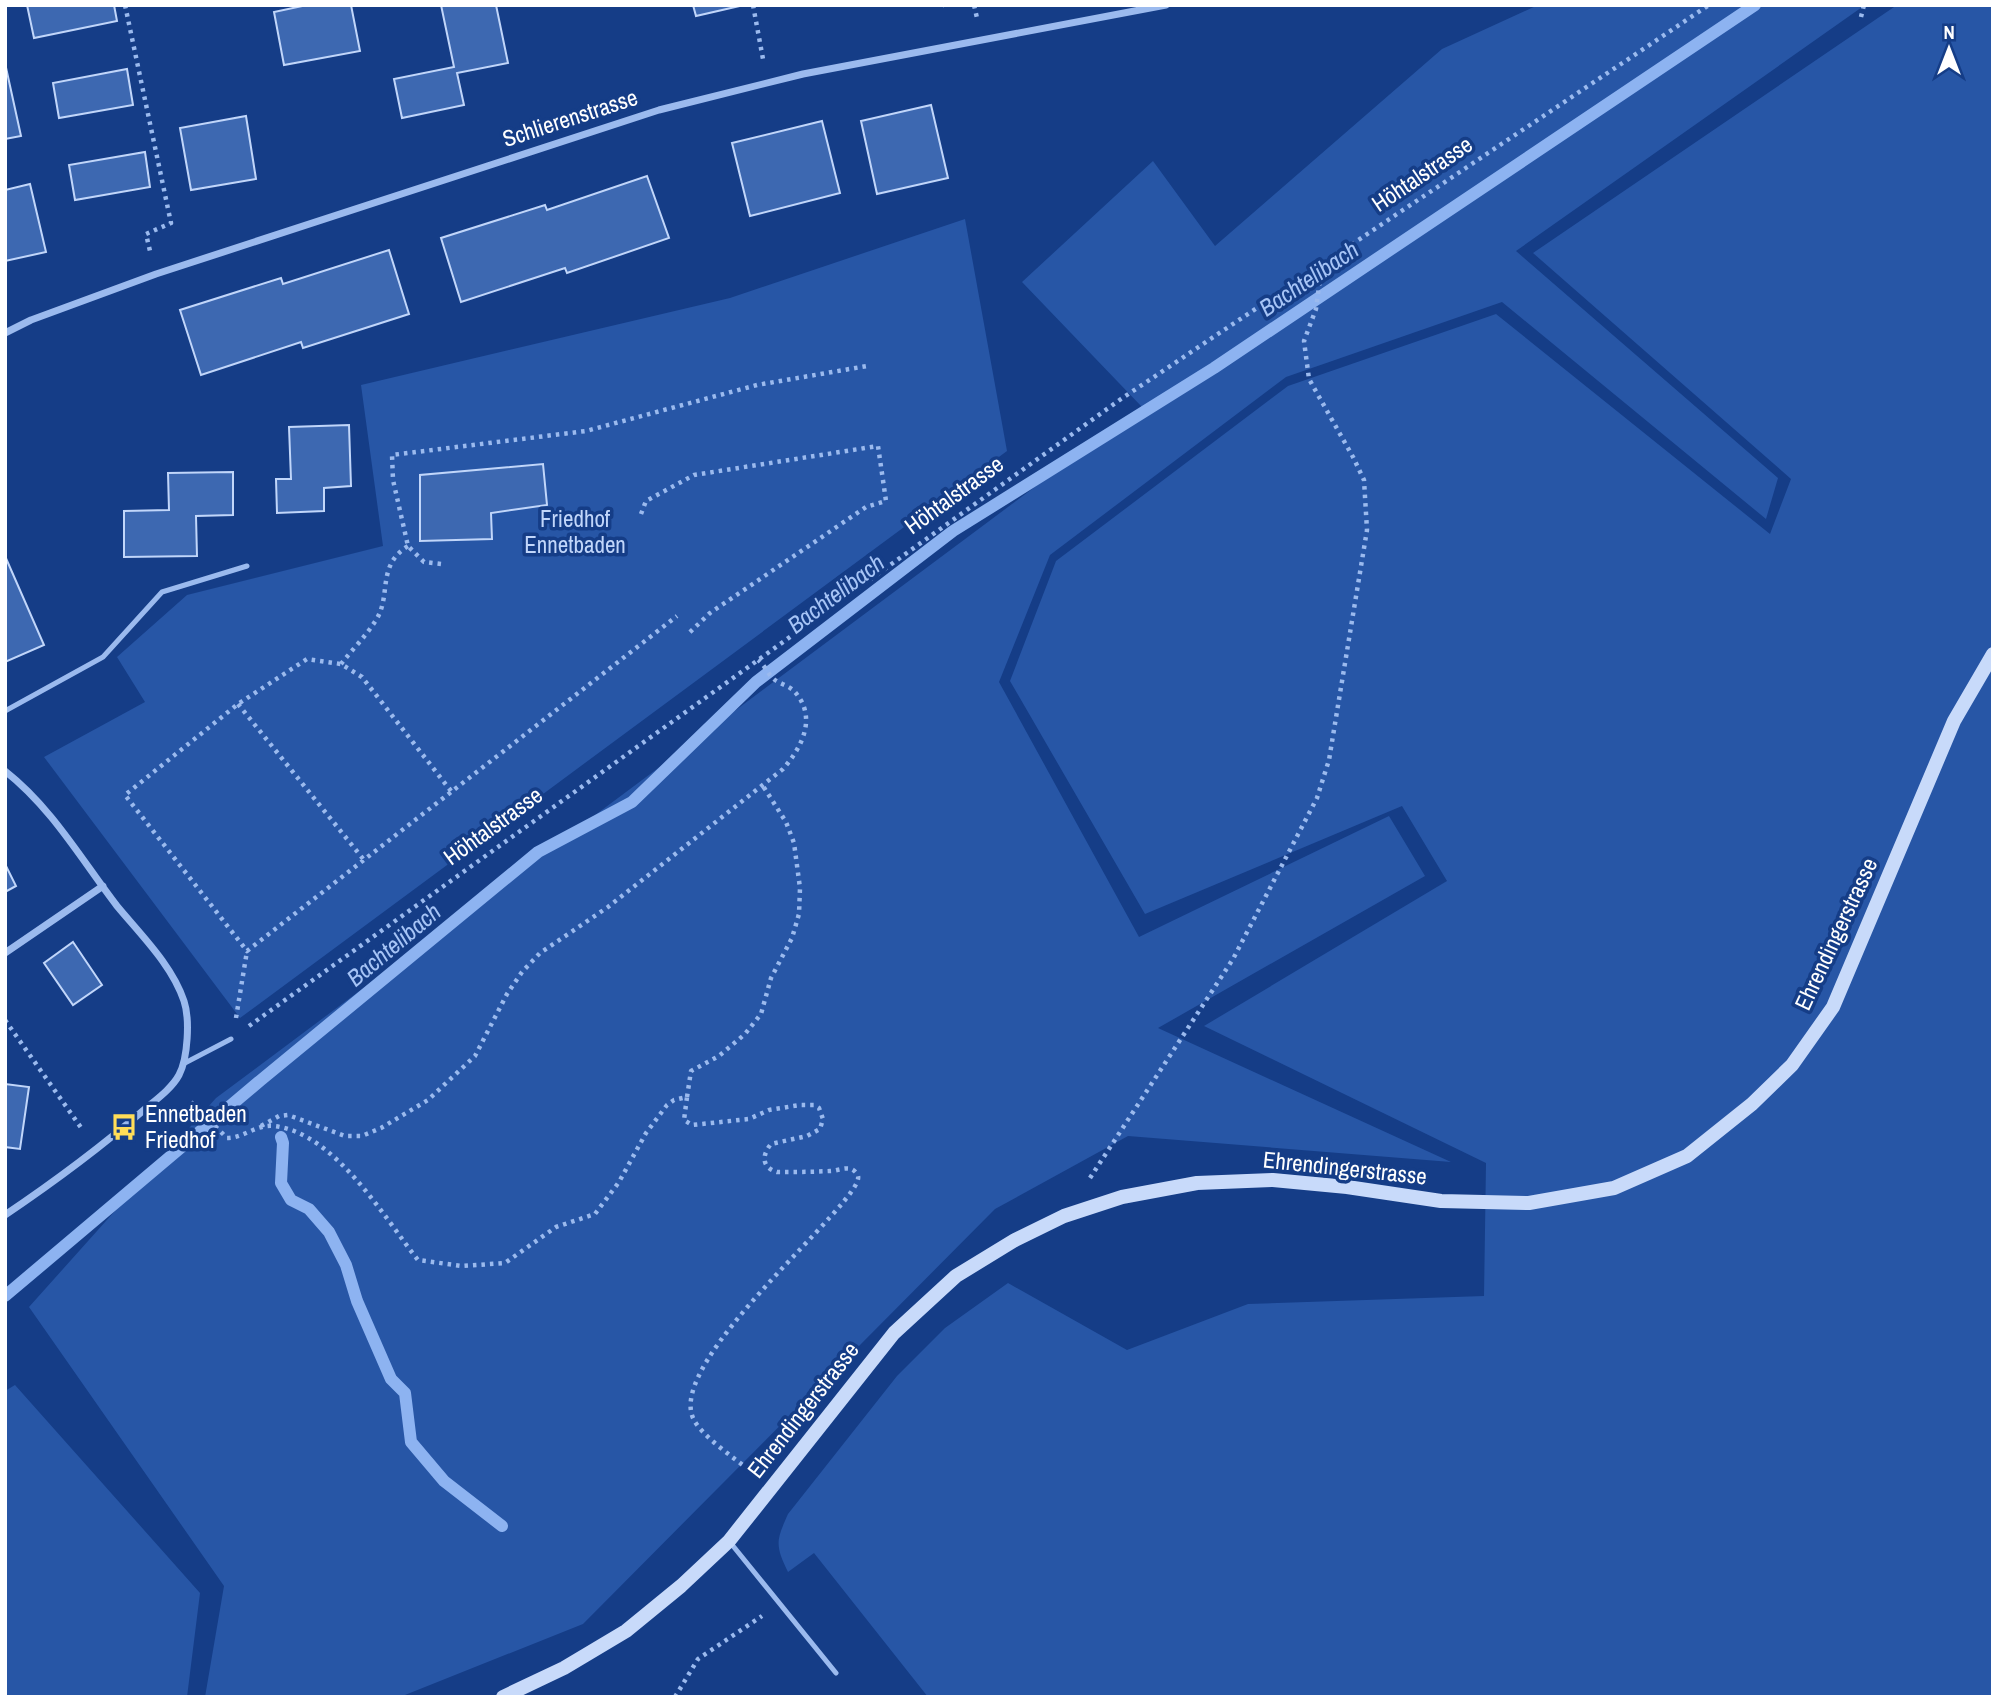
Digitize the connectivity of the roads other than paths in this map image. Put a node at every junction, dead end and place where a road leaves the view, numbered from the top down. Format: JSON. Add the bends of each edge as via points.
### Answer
{"nodes":[{"id":1,"x":1166,"y":5,"type":"edge"},
{"id":2,"x":5,"y":333,"type":"edge"},
{"id":3,"x":247,"y":566,"type":"dead end"},
{"id":4,"x":1993,"y":654,"type":"edge"},
{"id":5,"x":5,"y":711,"type":"edge"},
{"id":6,"x":5,"y":771,"type":"edge"},
{"id":7,"x":103,"y":886,"type":"junction"},
{"id":8,"x":5,"y":953,"type":"edge"},
{"id":9,"x":231,"y":1039,"type":"road end"},
{"id":10,"x":183,"y":1064,"type":"junction"},
{"id":11,"x":5,"y":1215,"type":"edge"},
{"id":12,"x":729,"y":1541,"type":"junction"},
{"id":13,"x":836,"y":1672,"type":"dead end"},
{"id":14,"x":503,"y":1697,"type":"edge"}],
"edges":[{"from":1,"to":2,"type":"street","name":"Schlierenstrasse","via":[[803,74],[659,110],[156,274]]},
{"from":3,"to":5,"type":"lane","via":[[162,592],[103,657]]},
{"from":4,"to":12,"type":"main road","name":"Ehrendingerstrasse","via":[[1954,721],[1833,1007],[1792,1065],[1687,1156],[1614,1188],[1529,1203],[1441,1201],[1273,1180],[1197,1183],[1122,1197],[1064,1216],[956,1276],[894,1333]]},
{"from":6,"to":7,"type":"street","via":[[37,797]]},
{"from":7,"to":8,"type":"street"},
{"from":7,"to":10,"type":"street","via":[[164,963],[185,1002]]},
{"from":9,"to":10,"type":"lane"},
{"from":10,"to":11,"type":"street","via":[[164,1092],[96,1150]]},
{"from":12,"to":13,"type":"lane"},
{"from":12,"to":14,"type":"main road","name":"Ehrendingerstrasse","via":[[626,1631]]}]}
